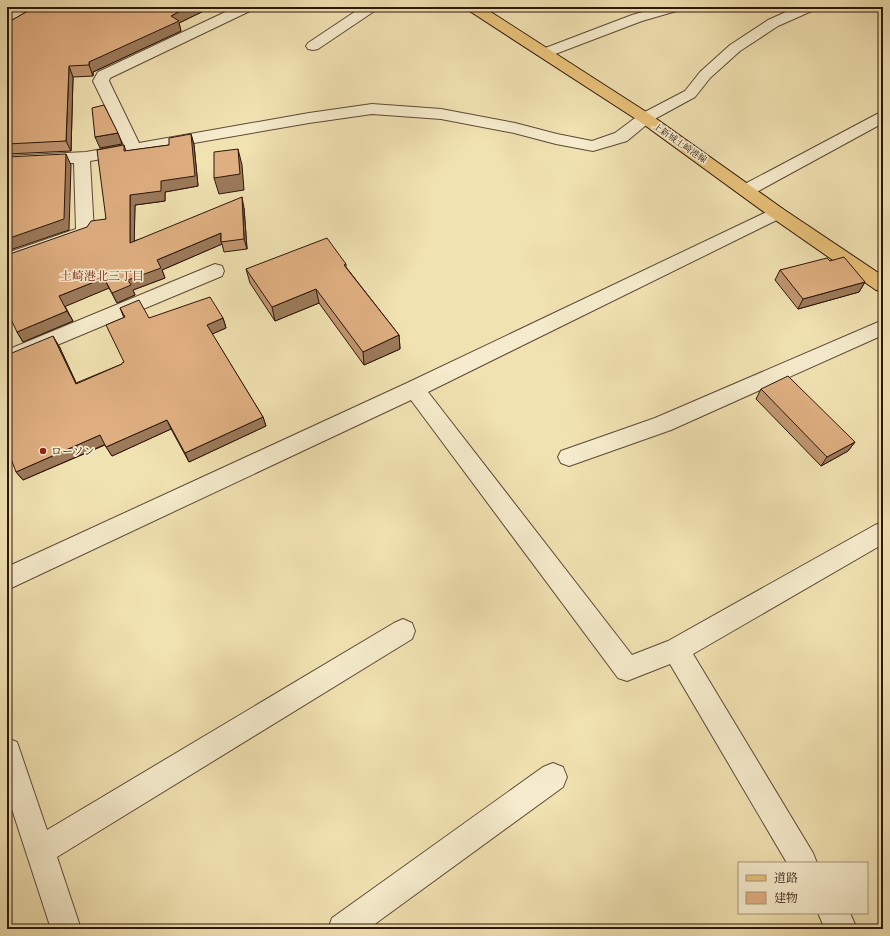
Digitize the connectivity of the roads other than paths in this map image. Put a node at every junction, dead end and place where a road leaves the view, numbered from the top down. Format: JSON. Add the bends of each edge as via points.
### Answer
{"nodes":[{"id":1,"x":247,"y":7,"type":"edge"},
{"id":2,"x":372,"y":7,"type":"edge"},
{"id":3,"x":473,"y":7,"type":"edge"},
{"id":4,"x":676,"y":7,"type":"edge"},
{"id":5,"x":810,"y":7,"type":"edge"},
{"id":6,"x":313,"y":46,"type":"dead end"},
{"id":7,"x":546,"y":53,"type":"junction"},
{"id":8,"x":883,"y":117,"type":"edge"},
{"id":9,"x":644,"y":118,"type":"junction"},
{"id":10,"x":134,"y":148,"type":"junction"},
{"id":11,"x":82,"y":158,"type":"junction"},
{"id":12,"x":7,"y":161,"type":"edge"},
{"id":13,"x":747,"y":190,"type":"junction"},
{"id":14,"x":777,"y":213,"type":"junction"},
{"id":15,"x":7,"y":260,"type":"edge"},
{"id":16,"x":215,"y":271,"type":"dead end"},
{"id":17,"x":883,"y":285,"type":"edge"},
{"id":18,"x":883,"y":327,"type":"edge"},
{"id":19,"x":7,"y":358,"type":"edge"},
{"id":20,"x":414,"y":389,"type":"junction"},
{"id":21,"x":569,"y":457,"type":"dead end"},
{"id":22,"x":883,"y":532,"type":"edge"},
{"id":23,"x":7,"y":578,"type":"edge"},
{"id":24,"x":403,"y":631,"type":"dead end"},
{"id":25,"x":676,"y":650,"type":"junction"},
{"id":26,"x":7,"y":752,"type":"edge"},
{"id":27,"x":553,"y":777,"type":"dead end"},
{"id":28,"x":40,"y":851,"type":"junction"},
{"id":29,"x":802,"y":862,"type":"edge"},
{"id":30,"x":834,"y":914,"type":"edge"},
{"id":31,"x":66,"y":929,"type":"edge"},
{"id":32,"x":343,"y":929,"type":"edge"},
{"id":33,"x":842,"y":929,"type":"edge"}],
"edges":[{"from":1,"to":10,"type":"street","via":[[103,75],[101,81]]},
{"from":2,"to":6,"type":"street"},
{"from":3,"to":7,"type":"main road","name":"上新城土崎港線"},
{"from":4,"to":7,"type":"street","via":[[637,18]]},
{"from":5,"to":9,"type":"street","via":[[773,23],[735,48],[705,75],[690,94]]},
{"from":7,"to":9,"type":"main road","name":"上新城土崎港線"},
{"from":8,"to":13,"type":"street"},
{"from":9,"to":10,"type":"street","via":[[621,138],[593,146],[441,114],[372,109]]},
{"from":9,"to":13,"type":"main road","name":"上新城土崎港線"},
{"from":10,"to":11,"type":"street"},
{"from":11,"to":12,"type":"street"},
{"from":11,"to":15,"type":"street","via":[[85,232]]},
{"from":13,"to":14,"type":"main road","name":"上新城土崎港線"},
{"from":14,"to":17,"type":"main road","name":"上新城土崎港線"},
{"from":14,"to":20,"type":"street"},
{"from":16,"to":19,"type":"street"},
{"from":18,"to":21,"type":"street","via":[[663,424]]},
{"from":20,"to":23,"type":"street"},
{"from":20,"to":25,"type":"street","via":[[627,669]]},
{"from":22,"to":25,"type":"street"},
{"from":24,"to":28,"type":"street"},
{"from":25,"to":29,"type":"street"},
{"from":26,"to":28,"type":"street"},
{"from":27,"to":32,"type":"street"},
{"from":28,"to":31,"type":"street"},
{"from":30,"to":33,"type":"street"}]}
